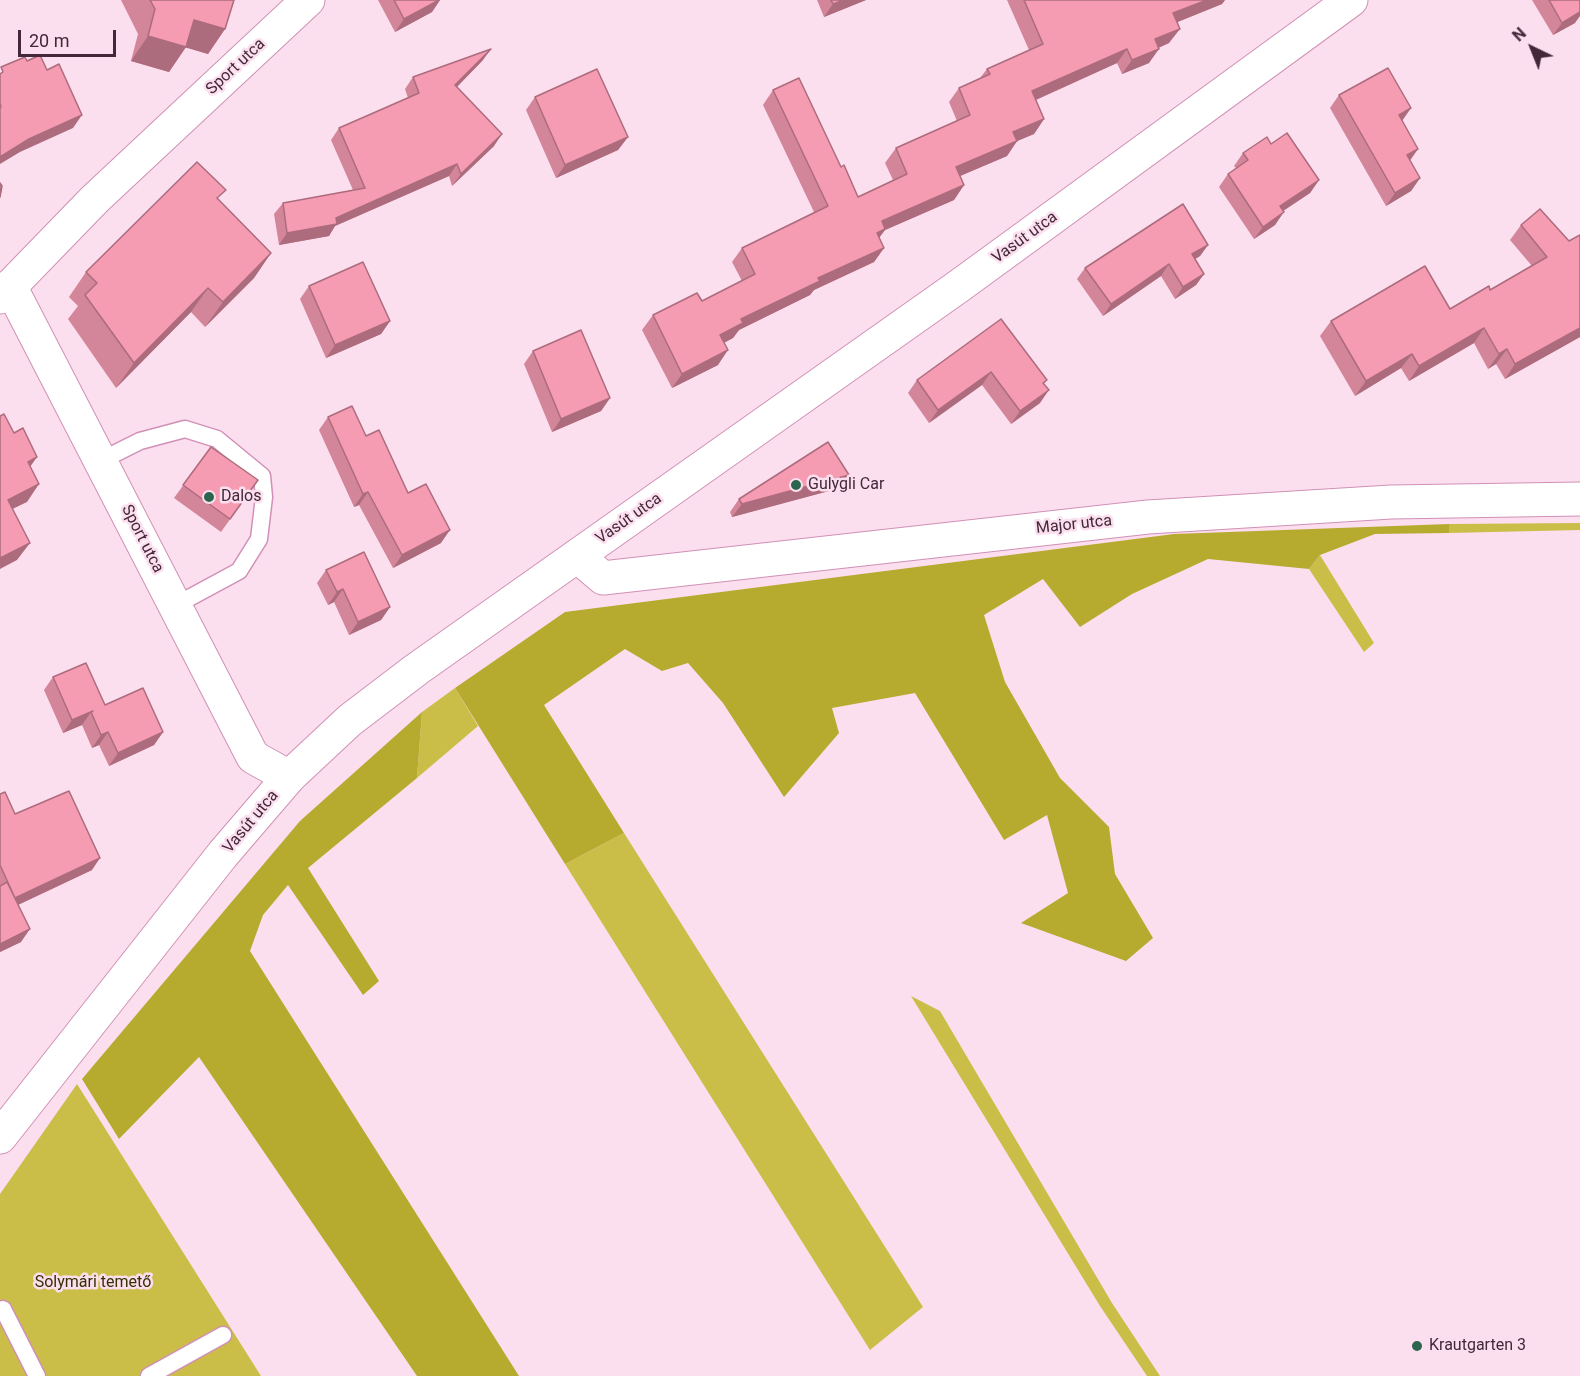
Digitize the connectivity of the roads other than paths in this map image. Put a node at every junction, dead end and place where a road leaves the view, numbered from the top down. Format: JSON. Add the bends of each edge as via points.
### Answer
{"nodes":[{"id":1,"x":308,"y":0,"type":"edge"},
{"id":2,"x":1352,"y":0,"type":"edge"},
{"id":3,"x":5,"y":291,"type":"edge"},
{"id":4,"x":102,"y":460,"type":"junction"},
{"id":5,"x":1580,"y":500,"type":"edge"},
{"id":6,"x":577,"y":556,"type":"junction"},
{"id":7,"x":176,"y":605,"type":"junction"},
{"id":8,"x":289,"y":777,"type":"junction"},
{"id":9,"x":0,"y":1137,"type":"edge"},
{"id":10,"x":0,"y":1311,"type":"edge"},
{"id":11,"x":223,"y":1335,"type":"dead end"},
{"id":12,"x":37,"y":1376,"type":"edge"},
{"id":13,"x":149,"y":1376,"type":"edge"}],
"edges":[{"from":1,"to":3,"type":"street","name":"Sport utca","via":[[95,199]]},
{"from":2,"to":6,"type":"street","name":"Vasút utca","via":[[959,286]]},
{"from":3,"to":4,"type":"street","name":"Sport utca"},
{"from":4,"to":7,"type":"street","name":"Sport utca"},
{"from":4,"to":7,"type":"lane","via":[[140,441],[185,429],[217,439],[262,476],[259,539],[238,571]]},
{"from":5,"to":6,"type":"street","name":"Major utca","via":[[1391,502],[1148,517],[603,578]]},
{"from":6,"to":8,"type":"street","name":"Vasút utca","via":[[360,713]]},
{"from":7,"to":8,"type":"street","name":"Sport utca","via":[[253,757]]},
{"from":8,"to":9,"type":"street","name":"Vasút utca","via":[[223,854]]},
{"from":10,"to":12,"type":"lane","via":[[3,1310]]},
{"from":11,"to":13,"type":"lane"}]}
